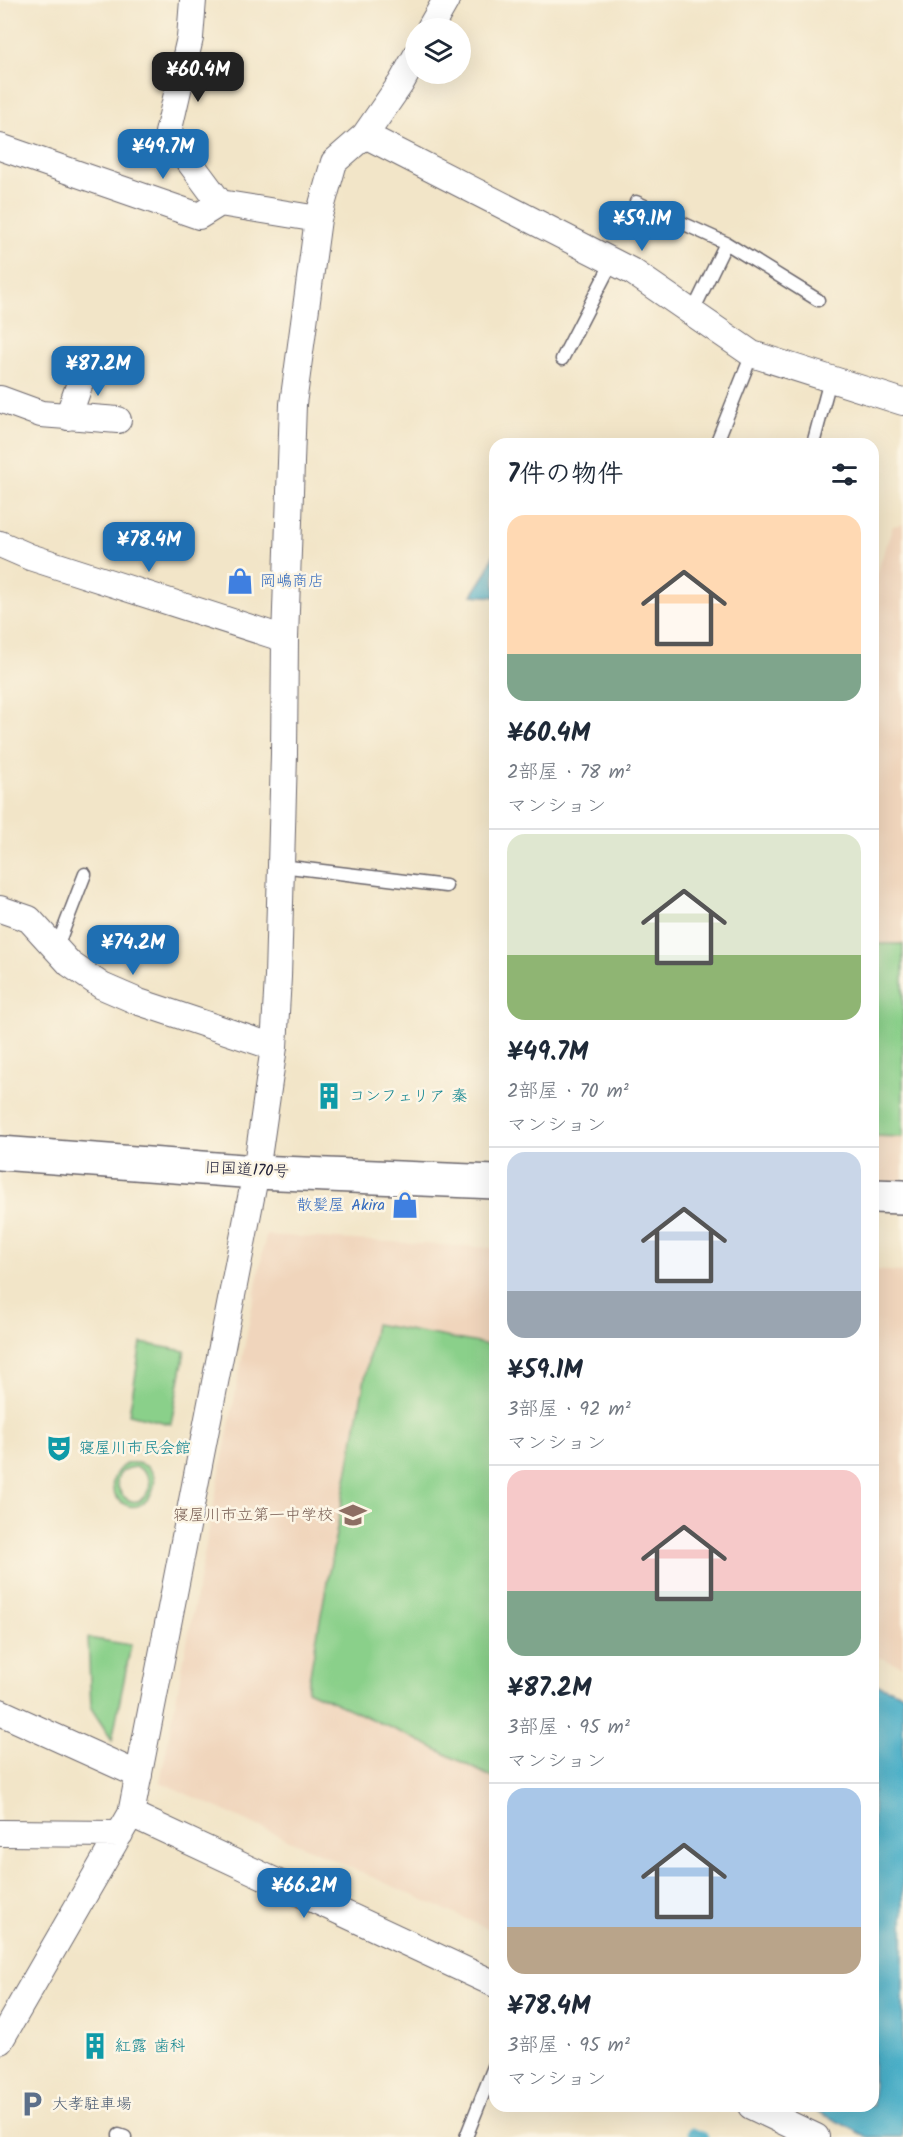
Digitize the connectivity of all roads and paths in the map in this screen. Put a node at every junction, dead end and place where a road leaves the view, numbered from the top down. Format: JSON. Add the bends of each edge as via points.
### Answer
{"nodes":[{"id":1,"x":193,"y":0,"type":"edge"},
{"id":2,"x":446,"y":0,"type":"edge"},
{"id":3,"x":436,"y":18,"type":"edge"},
{"id":4,"x":405,"y":76,"type":"edge"},
{"id":5,"x":364,"y":135,"type":"junction"},
{"id":6,"x":0,"y":147,"type":"edge"},
{"id":7,"x":636,"y":202,"type":"dead end"},
{"id":8,"x":220,"y":203,"type":"junction"},
{"id":9,"x":318,"y":219,"type":"junction"},
{"id":10,"x":726,"y":243,"type":"junction"},
{"id":11,"x":612,"y":262,"type":"junction"},
{"id":12,"x":818,"y":300,"type":"dead end"},
{"id":13,"x":692,"y":313,"type":"junction"},
{"id":14,"x":752,"y":354,"type":"junction"},
{"id":15,"x":562,"y":359,"type":"dead end"},
{"id":16,"x":87,"y":363,"type":"dead end"},
{"id":17,"x":830,"y":380,"type":"junction"},
{"id":18,"x":0,"y":399,"type":"edge"},
{"id":19,"x":903,"y":402,"type":"edge"},
{"id":20,"x":68,"y":417,"type":"junction"},
{"id":21,"x":118,"y":420,"type":"dead end"},
{"id":22,"x":718,"y":438,"type":"edge"},
{"id":23,"x":815,"y":438,"type":"edge"},
{"id":24,"x":0,"y":544,"type":"edge"},
{"id":25,"x":285,"y":639,"type":"junction"},
{"id":26,"x":281,"y":866,"type":"junction"},
{"id":27,"x":85,"y":874,"type":"dead end"},
{"id":28,"x":446,"y":886,"type":"dead end"},
{"id":29,"x":0,"y":909,"type":"edge"},
{"id":30,"x":56,"y":949,"type":"junction"},
{"id":31,"x":274,"y":1047,"type":"junction"},
{"id":32,"x":0,"y":1153,"type":"edge"},
{"id":33,"x":256,"y":1172,"type":"junction"},
{"id":34,"x":489,"y":1182,"type":"edge"},
{"id":35,"x":879,"y":1196,"type":"edge"},
{"id":36,"x":903,"y":1197,"type":"edge"},
{"id":37,"x":0,"y":1712,"type":"edge"},
{"id":38,"x":139,"y":1775,"type":"junction"},
{"id":39,"x":126,"y":1824,"type":"junction"},
{"id":40,"x":0,"y":1833,"type":"edge"},
{"id":41,"x":489,"y":1981,"type":"edge"},
{"id":42,"x":0,"y":2041,"type":"edge"},
{"id":43,"x":489,"y":2079,"type":"edge"},
{"id":44,"x":764,"y":2112,"type":"edge"},
{"id":45,"x":466,"y":2137,"type":"edge"},
{"id":46,"x":816,"y":2137,"type":"edge"}],
"edges":[{"from":1,"to":8,"type":"street","via":[[190,38],[168,133]]},
{"from":2,"to":3,"type":"street"},
{"from":4,"to":5,"type":"street"},
{"from":5,"to":9,"type":"street","via":[[334,162]]},
{"from":5,"to":11,"type":"street"},
{"from":6,"to":8,"type":"street","via":[[199,216]]},
{"from":7,"to":10,"type":"lane"},
{"from":8,"to":9,"type":"street"},
{"from":9,"to":25,"type":"street","via":[[293,404]]},
{"from":10,"to":12,"type":"lane"},
{"from":10,"to":13,"type":"lane"},
{"from":11,"to":13,"type":"street"},
{"from":11,"to":15,"type":"lane"},
{"from":13,"to":14,"type":"street"},
{"from":14,"to":17,"type":"street"},
{"from":14,"to":22,"type":"lane"},
{"from":16,"to":20,"type":"street"},
{"from":17,"to":19,"type":"street"},
{"from":17,"to":23,"type":"lane"},
{"from":18,"to":20,"type":"street","via":[[41,414]]},
{"from":20,"to":21,"type":"street"},
{"from":24,"to":25,"type":"street"},
{"from":25,"to":26,"type":"street"},
{"from":26,"to":28,"type":"lane"},
{"from":26,"to":31,"type":"street"},
{"from":27,"to":30,"type":"lane"},
{"from":29,"to":30,"type":"street","via":[[29,919]]},
{"from":30,"to":31,"type":"street","via":[[102,987]]},
{"from":31,"to":33,"type":"street"},
{"from":32,"to":33,"type":"highway","name":"旧国道170号"},
{"from":33,"to":34,"type":"highway","name":"旧国道170号"},
{"from":33,"to":38,"type":"street"},
{"from":35,"to":36,"type":"highway"},
{"from":37,"to":38,"type":"street"},
{"from":38,"to":39,"type":"street"},
{"from":39,"to":40,"type":"street"},
{"from":39,"to":41,"type":"street"},
{"from":39,"to":42,"type":"street"},
{"from":43,"to":45,"type":"lane"},
{"from":44,"to":46,"type":"street"}]}
